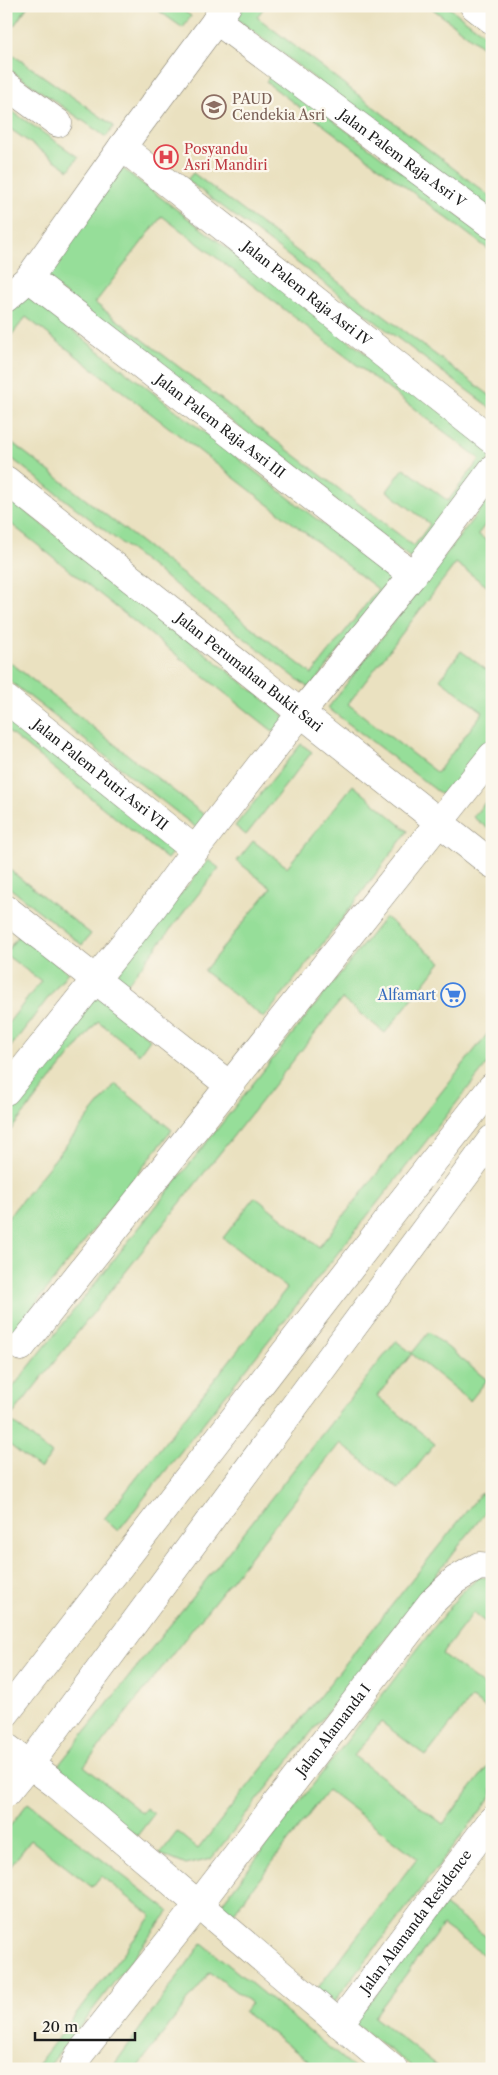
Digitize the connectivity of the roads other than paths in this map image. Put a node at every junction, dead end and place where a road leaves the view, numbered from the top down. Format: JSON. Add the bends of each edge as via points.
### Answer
{"nodes":[{"id":1,"x":474,"y":6,"type":"edge"},
{"id":2,"x":222,"y":13,"type":"edge"},
{"id":3,"x":492,"y":20,"type":"edge"},
{"id":4,"x":6,"y":85,"type":"edge"},
{"id":5,"x":58,"y":122,"type":"dead end"},
{"id":6,"x":122,"y":147,"type":"junction"},
{"id":7,"x":492,"y":225,"type":"edge"},
{"id":8,"x":29,"y":278,"type":"junction"},
{"id":9,"x":6,"y":298,"type":"edge"},
{"id":10,"x":492,"y":440,"type":"edge"},
{"id":11,"x":492,"y":470,"type":"edge"},
{"id":12,"x":6,"y":480,"type":"edge"},
{"id":13,"x":413,"y":575,"type":"junction"},
{"id":14,"x":6,"y":699,"type":"edge"},
{"id":15,"x":301,"y":713,"type":"junction"},
{"id":16,"x":492,"y":756,"type":"edge"},
{"id":17,"x":438,"y":822,"type":"junction"},
{"id":18,"x":195,"y":850,"type":"junction"},
{"id":19,"x":492,"y":864,"type":"edge"},
{"id":20,"x":6,"y":909,"type":"edge"},
{"id":21,"x":94,"y":979,"type":"junction"},
{"id":22,"x":229,"y":1085,"type":"junction"},
{"id":23,"x":492,"y":1087,"type":"edge"},
{"id":24,"x":6,"y":1091,"type":"edge"},
{"id":25,"x":492,"y":1139,"type":"edge"},
{"id":26,"x":21,"y":1346,"type":"dead end"},
{"id":27,"x":486,"y":1566,"type":"edge"},
{"id":28,"x":6,"y":1713,"type":"edge"},
{"id":29,"x":6,"y":1747,"type":"edge"},
{"id":30,"x":29,"y":1765,"type":"junction"},
{"id":31,"x":6,"y":1792,"type":"edge"},
{"id":32,"x":492,"y":1820,"type":"edge"},
{"id":33,"x":198,"y":1905,"type":"junction"},
{"id":34,"x":339,"y":2024,"type":"junction"},
{"id":35,"x":73,"y":2069,"type":"edge"},
{"id":36,"x":393,"y":2069,"type":"edge"}],
"edges":[{"from":1,"to":3,"type":"street"},
{"from":2,"to":6,"type":"street"},
{"from":2,"to":7,"type":"street","name":"Jalan Palem Raja Asri V"},
{"from":4,"to":5,"type":"street"},
{"from":6,"to":8,"type":"street"},
{"from":6,"to":10,"type":"street","name":"Jalan Palem Raja Asri IV"},
{"from":8,"to":9,"type":"street"},
{"from":8,"to":13,"type":"street","name":"Jalan Palem Raja Asri III"},
{"from":11,"to":13,"type":"street"},
{"from":12,"to":15,"type":"street","name":"Jalan Perumahan Bukit Sari"},
{"from":13,"to":15,"type":"street"},
{"from":14,"to":18,"type":"street","name":"Jalan Palem Putri Asri VII"},
{"from":15,"to":17,"type":"street","name":"Jalan Perumahan Bukit Sari"},
{"from":15,"to":18,"type":"street"},
{"from":16,"to":17,"type":"street"},
{"from":17,"to":19,"type":"street","name":"Jalan Perumahan Bukit Sari"},
{"from":17,"to":22,"type":"street"},
{"from":18,"to":21,"type":"street"},
{"from":20,"to":21,"type":"street"},
{"from":21,"to":22,"type":"street"},
{"from":21,"to":24,"type":"street"},
{"from":22,"to":26,"type":"street"},
{"from":23,"to":28,"type":"street"},
{"from":25,"to":30,"type":"street"},
{"from":27,"to":33,"type":"street","name":"Jalan Alamanda I","via":[[454,1580],[432,1602]]},
{"from":29,"to":30,"type":"street"},
{"from":30,"to":31,"type":"street"},
{"from":30,"to":33,"type":"street","via":[[56,1784]]},
{"from":32,"to":34,"type":"street","name":"Jalan Alamanda Residence"},
{"from":33,"to":34,"type":"street"},
{"from":33,"to":35,"type":"street","via":[[79,2055]]},
{"from":34,"to":36,"type":"street"}]}
